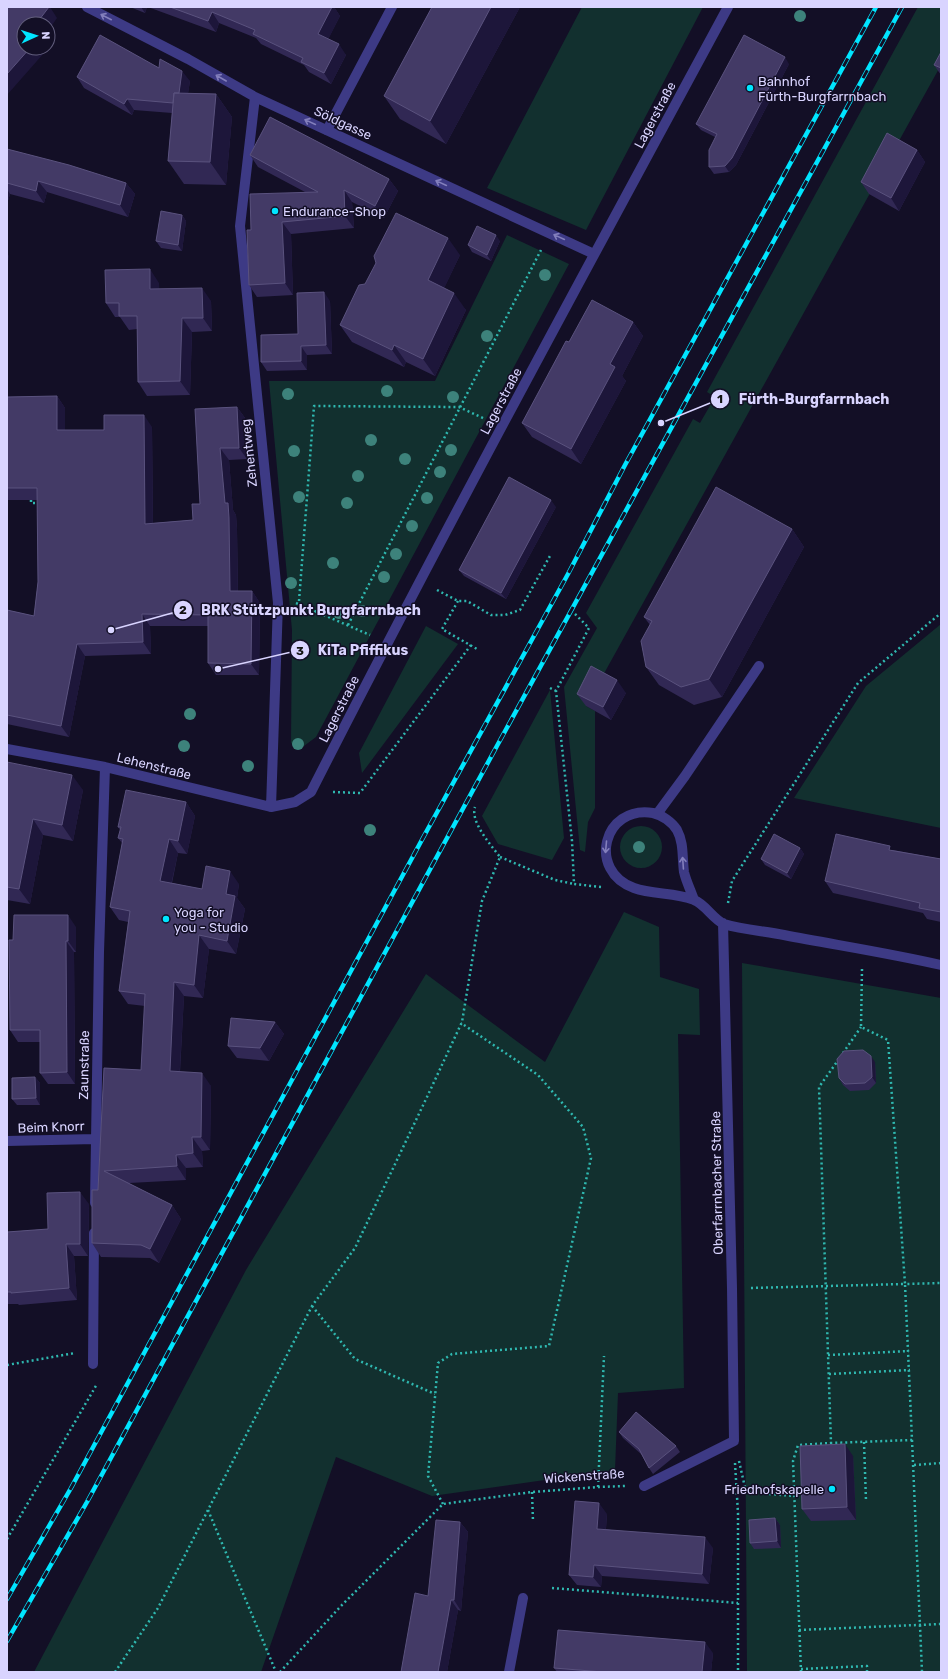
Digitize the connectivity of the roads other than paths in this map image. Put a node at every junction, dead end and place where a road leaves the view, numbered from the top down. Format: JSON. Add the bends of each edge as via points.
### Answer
{"nodes":[{"id":1,"x":87,"y":7,"type":"edge"},
{"id":2,"x":392,"y":7,"type":"edge"},
{"id":3,"x":728,"y":7,"type":"edge"},
{"id":4,"x":255,"y":97,"type":"junction"},
{"id":5,"x":327,"y":130,"type":"junction"},
{"id":6,"x":594,"y":254,"type":"junction"},
{"id":7,"x":759,"y":666,"type":"dead end"},
{"id":8,"x":7,"y":749,"type":"edge"},
{"id":9,"x":105,"y":767,"type":"junction"},
{"id":10,"x":295,"y":802,"type":"joint"},
{"id":11,"x":271,"y":807,"type":"junction"},
{"id":12,"x":656,"y":814,"type":"junction"},
{"id":13,"x":694,"y":900,"type":"junction"},
{"id":14,"x":723,"y":924,"type":"junction"},
{"id":15,"x":941,"y":965,"type":"edge"},
{"id":16,"x":95,"y":1139,"type":"junction"},
{"id":17,"x":7,"y":1141,"type":"edge"},
{"id":18,"x":93,"y":1364,"type":"road end"},
{"id":19,"x":644,"y":1486,"type":"road end"},
{"id":20,"x":523,"y":1598,"type":"dead end"},
{"id":21,"x":509,"y":1672,"type":"edge"}],
"edges":[{"from":4,"to":1,"type":"street","name":"Söldgasse","one_way":true},
{"from":2,"to":5,"type":"street"},
{"from":3,"to":6,"type":"street","name":"Lagerstraße"},
{"from":5,"to":4,"type":"street","name":"Söldgasse","one_way":true},
{"from":4,"to":11,"type":"street","name":"Zehentweg","via":[[240,226],[278,603]]},
{"from":6,"to":5,"type":"street","name":"Söldgasse","one_way":true},
{"from":6,"to":10,"type":"street","name":"Lagerstraße","via":[[311,792]]},
{"from":7,"to":12,"type":"street","via":[[685,776]]},
{"from":8,"to":9,"type":"street","name":"Lehenstraße"},
{"from":9,"to":11,"type":"street","name":"Lehenstraße"},
{"from":9,"to":16,"type":"street","name":"Zaunstraße"},
{"from":10,"to":11,"type":"street","name":"Lehenstraße"},
{"from":13,"to":12,"type":"street","one_way":true,"via":[[684,872],[682,841],[668,820]]},
{"from":12,"to":13,"type":"street","one_way":true,"via":[[644,812],[620,820],[612,829],[607,841],[607,860],[615,877],[625,885]]},
{"from":13,"to":14,"type":"street"},
{"from":14,"to":15,"type":"street"},
{"from":14,"to":19,"type":"street","name":"Oberfarrnbacher Straße","via":[[734,1441]]},
{"from":16,"to":17,"type":"street","name":"Beim Knorr"},
{"from":16,"to":18,"type":"street","name":"Zaunstraße"},
{"from":20,"to":21,"type":"street"}]}
